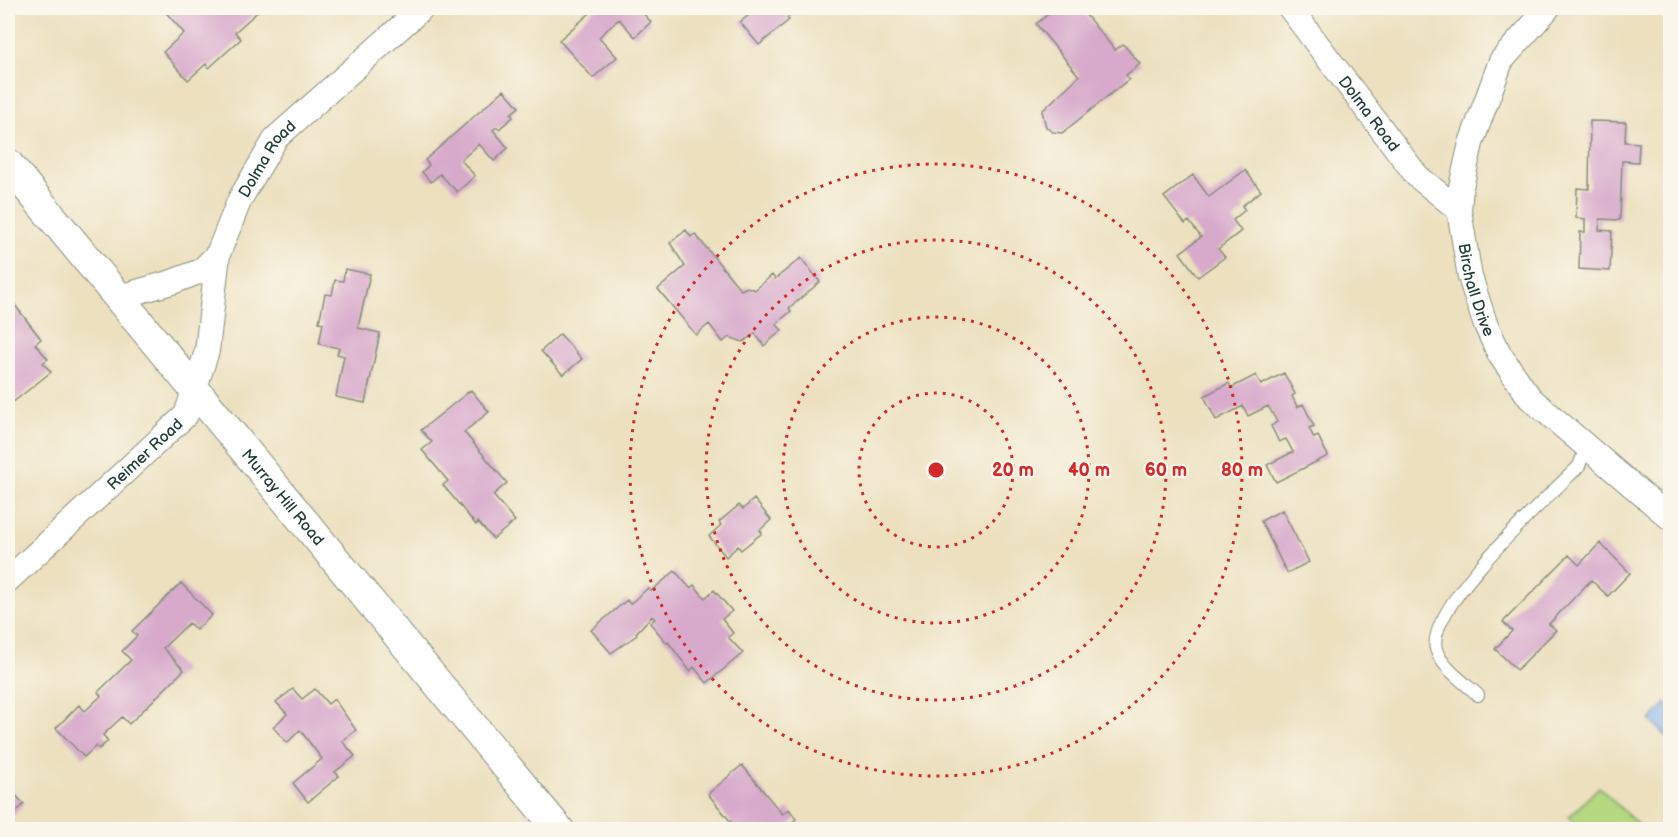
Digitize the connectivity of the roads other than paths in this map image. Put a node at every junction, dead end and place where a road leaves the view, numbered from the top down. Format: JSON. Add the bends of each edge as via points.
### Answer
{"nodes":[{"id":1,"x":422,"y":8,"type":"edge"},
{"id":2,"x":1290,"y":8,"type":"edge"},
{"id":3,"x":1548,"y":8,"type":"edge"},
{"id":4,"x":8,"y":164,"type":"edge"},
{"id":5,"x":1459,"y":210,"type":"junction"},
{"id":6,"x":218,"y":254,"type":"junction"},
{"id":7,"x":119,"y":297,"type":"junction"},
{"id":8,"x":196,"y":392,"type":"junction"},
{"id":9,"x":1586,"y":447,"type":"junction"},
{"id":10,"x":1671,"y":518,"type":"edge"},
{"id":11,"x":8,"y":580,"type":"edge"},
{"id":12,"x":1478,"y":695,"type":"dead end"},
{"id":13,"x":559,"y":830,"type":"edge"}],
"edges":[{"from":1,"to":6,"type":"street","name":"Dolma Road","via":[[276,138],[240,199]]},
{"from":2,"to":5,"type":"street","name":"Dolma Road","via":[[1417,176]]},
{"from":3,"to":5,"type":"street","name":"Birchall Drive","via":[[1501,61],[1470,142]]},
{"from":4,"to":7,"type":"street","name":"Murray Hill Road"},
{"from":5,"to":9,"type":"street","name":"Birchall Drive","via":[[1470,277],[1500,356],[1530,398]]},
{"from":6,"to":7,"type":"street","name":"Dolma Road","via":[[201,271]]},
{"from":6,"to":8,"type":"street","name":"Reimer Road","via":[[207,351]]},
{"from":7,"to":8,"type":"street","name":"Murray Hill Road"},
{"from":8,"to":11,"type":"street","name":"Reimer Road","via":[[186,415]]},
{"from":8,"to":13,"type":"street","name":"Murray Hill Road"},
{"from":9,"to":10,"type":"street","name":"Birchall Drive"},
{"from":9,"to":12,"type":"lane","via":[[1579,466],[1458,591],[1435,633],[1435,648],[1442,661]]}]}
